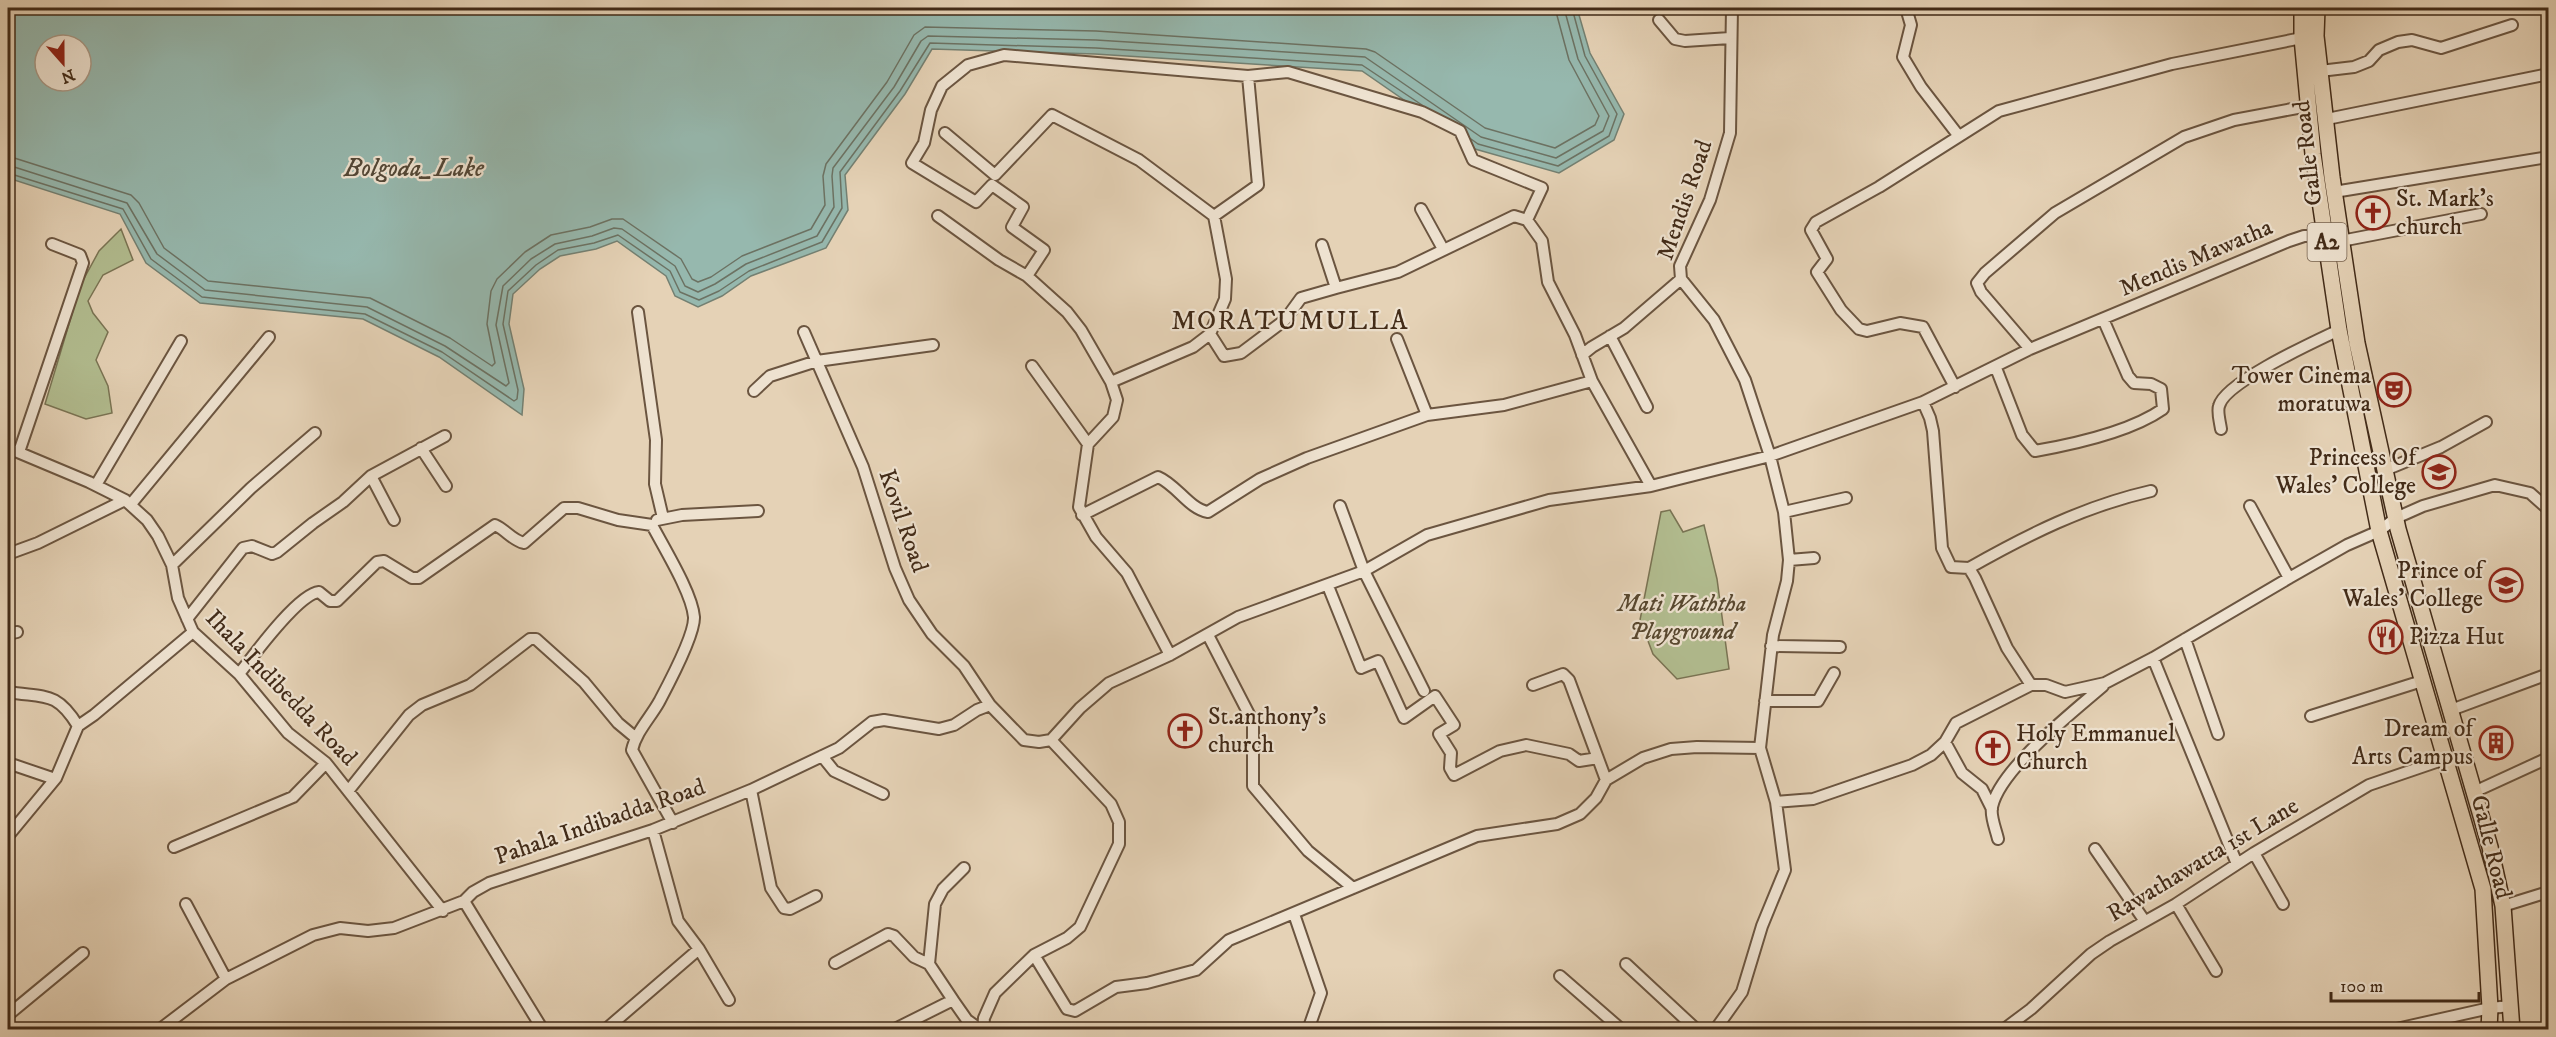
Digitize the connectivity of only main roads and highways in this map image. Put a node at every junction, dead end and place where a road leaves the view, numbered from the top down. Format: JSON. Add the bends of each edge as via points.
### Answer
{"nodes":[{"id":1,"x":2302,"y":8,"type":"edge"},
{"id":2,"x":2316,"y":8,"type":"edge"},
{"id":3,"x":2309,"y":37,"type":"junction"},
{"id":4,"x":2336,"y":238,"type":"junction"},
{"id":5,"x":2489,"y":1029,"type":"edge"},
{"id":6,"x":2512,"y":1029,"type":"edge"}],
"edges":[{"from":1,"to":3,"type":"highway","name":"Galle Road","number":"A2"},
{"from":2,"to":3,"type":"highway","name":"Galle Road","number":"A2"},
{"from":3,"to":4,"type":"highway","name":"Galle Road","number":"A2","via":[[2320,70],[2327,119]]},
{"from":3,"to":4,"type":"highway","name":"Galle Road","number":"A2","via":[[2308,106]]},
{"from":4,"to":5,"type":"highway","name":"Galle Road","number":"A2","via":[[2339,330],[2379,531],[2483,889]]},
{"from":4,"to":6,"type":"highway","name":"Galle Road","number":"A2","via":[[2396,518],[2490,846],[2503,906]]}]}
